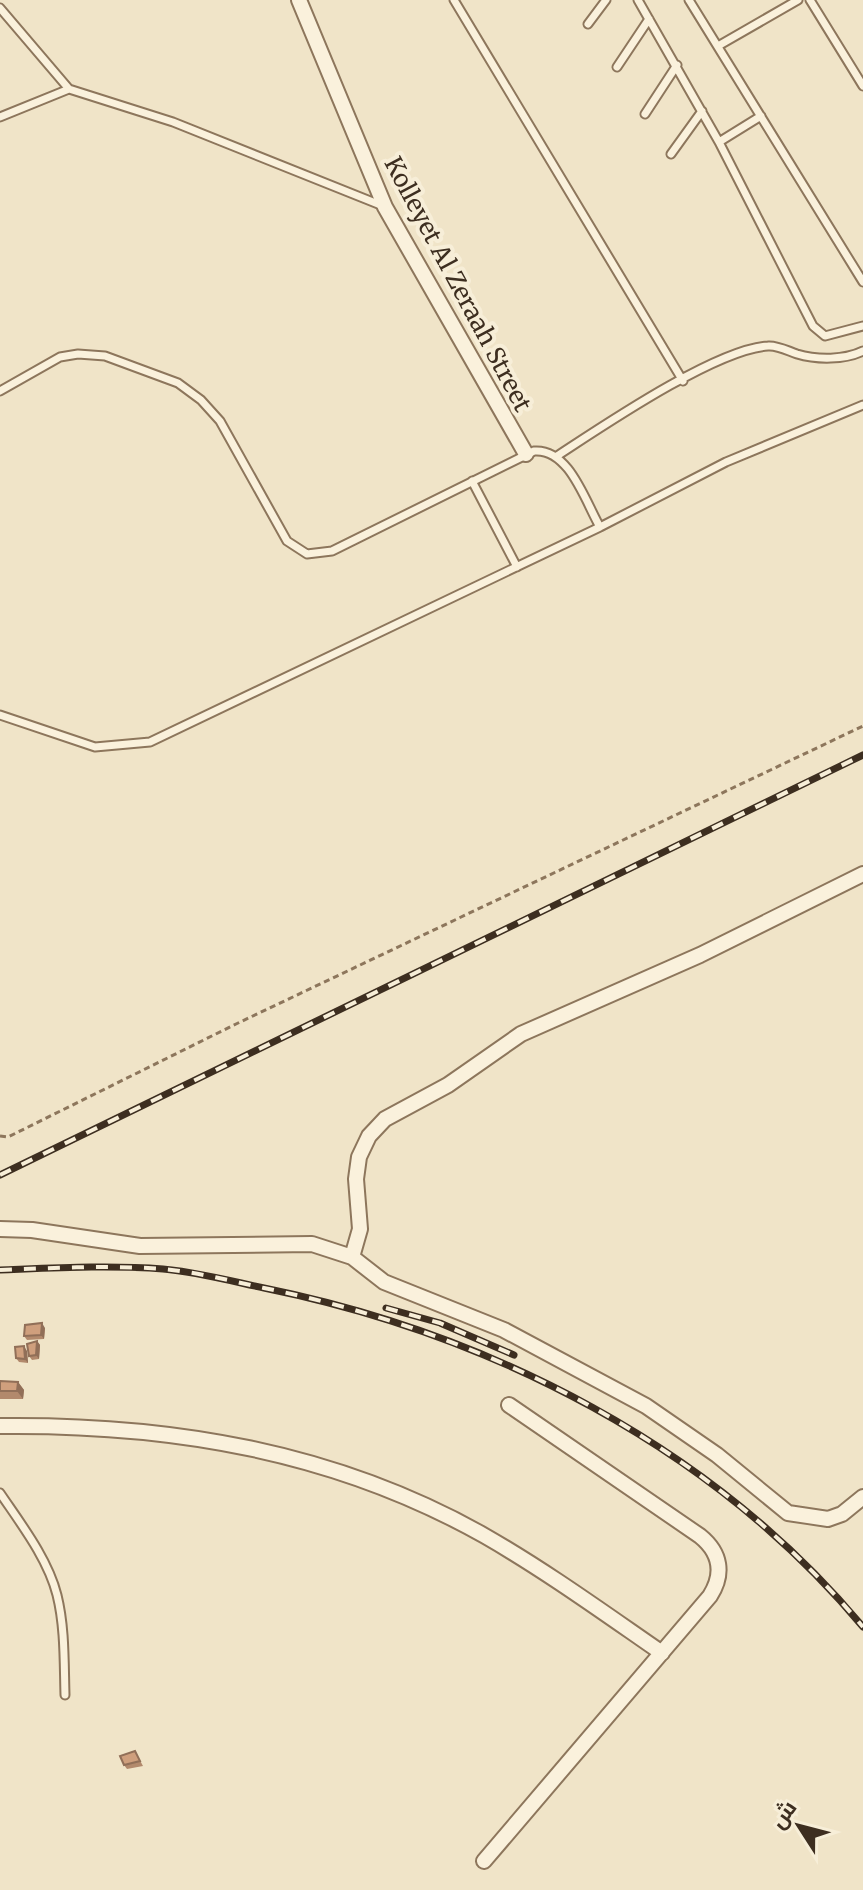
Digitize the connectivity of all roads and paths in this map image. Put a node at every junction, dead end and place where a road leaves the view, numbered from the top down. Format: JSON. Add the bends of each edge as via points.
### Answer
{"nodes":[{"id":1,"x":299,"y":0,"type":"edge"},
{"id":2,"x":454,"y":0,"type":"edge"},
{"id":3,"x":606,"y":0,"type":"edge"},
{"id":4,"x":638,"y":0,"type":"edge"},
{"id":5,"x":689,"y":0,"type":"edge"},
{"id":6,"x":798,"y":0,"type":"edge"},
{"id":7,"x":810,"y":0,"type":"edge"},
{"id":8,"x":0,"y":8,"type":"edge"},
{"id":9,"x":649,"y":19,"type":"junction"},
{"id":10,"x":588,"y":24,"type":"dead end"},
{"id":11,"x":718,"y":46,"type":"junction"},
{"id":12,"x":677,"y":65,"type":"junction"},
{"id":13,"x":617,"y":67,"type":"dead end"},
{"id":14,"x":863,"y":86,"type":"edge"},
{"id":15,"x":69,"y":89,"type":"junction"},
{"id":16,"x":702,"y":111,"type":"junction"},
{"id":17,"x":645,"y":114,"type":"dead end"},
{"id":18,"x":761,"y":116,"type":"junction"},
{"id":19,"x":0,"y":117,"type":"edge"},
{"id":20,"x":719,"y":142,"type":"junction"},
{"id":21,"x":671,"y":154,"type":"dead end"},
{"id":22,"x":385,"y":207,"type":"junction"},
{"id":23,"x":863,"y":282,"type":"edge"},
{"id":24,"x":863,"y":326,"type":"edge"},
{"id":25,"x":863,"y":351,"type":"edge"},
{"id":26,"x":683,"y":381,"type":"junction"},
{"id":27,"x":0,"y":391,"type":"edge"},
{"id":28,"x":863,"y":405,"type":"edge"},
{"id":29,"x":526,"y":454,"type":"junction"},
{"id":30,"x":557,"y":456,"type":"junction"},
{"id":31,"x":472,"y":481,"type":"junction"},
{"id":32,"x":600,"y":527,"type":"junction"},
{"id":33,"x":517,"y":567,"type":"junction"},
{"id":34,"x":0,"y":715,"type":"edge"},
{"id":35,"x":863,"y":726,"type":"edge"},
{"id":36,"x":863,"y":874,"type":"edge"},
{"id":37,"x":0,"y":1136,"type":"edge"},
{"id":38,"x":0,"y":1229,"type":"edge"},
{"id":39,"x":352,"y":1257,"type":"junction"},
{"id":40,"x":509,"y":1405,"type":"dead end"},
{"id":41,"x":0,"y":1426,"type":"edge"},
{"id":42,"x":0,"y":1493,"type":"edge"},
{"id":43,"x":863,"y":1497,"type":"edge"},
{"id":44,"x":662,"y":1653,"type":"junction"},
{"id":45,"x":65,"y":1695,"type":"dead end"},
{"id":46,"x":484,"y":1861,"type":"dead end"}],
"edges":[{"from":1,"to":22,"type":"street","name":"Kolleyet Al Zeraah Street"},
{"from":2,"to":26,"type":"lane"},
{"from":3,"to":10,"type":"lane"},
{"from":4,"to":9,"type":"lane"},
{"from":5,"to":11,"type":"lane"},
{"from":6,"to":11,"type":"lane"},
{"from":7,"to":14,"type":"lane"},
{"from":8,"to":15,"type":"lane"},
{"from":9,"to":12,"type":"lane"},
{"from":9,"to":13,"type":"lane"},
{"from":11,"to":18,"type":"lane"},
{"from":12,"to":16,"type":"lane"},
{"from":12,"to":17,"type":"lane"},
{"from":15,"to":19,"type":"lane"},
{"from":15,"to":22,"type":"lane","via":[[173,122]]},
{"from":16,"to":20,"type":"lane"},
{"from":16,"to":21,"type":"lane"},
{"from":18,"to":20,"type":"lane"},
{"from":18,"to":23,"type":"lane"},
{"from":20,"to":24,"type":"lane","via":[[813,326],[825,336]]},
{"from":22,"to":29,"type":"street","name":"Kolleyet Al Zeraah Street"},
{"from":25,"to":26,"type":"lane","via":[[810,357],[770,345],[733,355]]},
{"from":26,"to":30,"type":"lane"},
{"from":27,"to":31,"type":"lane","via":[[60,357],[78,354],[105,356],[178,383],[220,421],[287,541],[307,554],[332,551]]},
{"from":28,"to":32,"type":"lane","via":[[726,462]]},
{"from":29,"to":30,"type":"lane","via":[[542,450]]},
{"from":29,"to":31,"type":"lane"},
{"from":30,"to":32,"type":"lane"},
{"from":31,"to":33,"type":"lane"},
{"from":32,"to":33,"type":"lane"},
{"from":33,"to":34,"type":"lane","via":[[150,742],[95,747]]},
{"from":35,"to":37,"type":"path","via":[[8,1137]]},
{"from":36,"to":39,"type":"street","via":[[700,955],[521,1034],[448,1085],[385,1119],[359,1157],[360,1229]]},
{"from":38,"to":39,"type":"street","via":[[140,1246],[312,1244]]},
{"from":39,"to":43,"type":"street","via":[[384,1282],[504,1330],[646,1406],[788,1513],[828,1519]]},
{"from":40,"to":44,"type":"street","via":[[700,1536],[715,1553],[716,1586]]},
{"from":41,"to":44,"type":"street","via":[[101,1426],[189,1435],[277,1453],[362,1479],[483,1535]]},
{"from":42,"to":45,"type":"lane","via":[[57,1592]]},
{"from":44,"to":46,"type":"street"}]}
